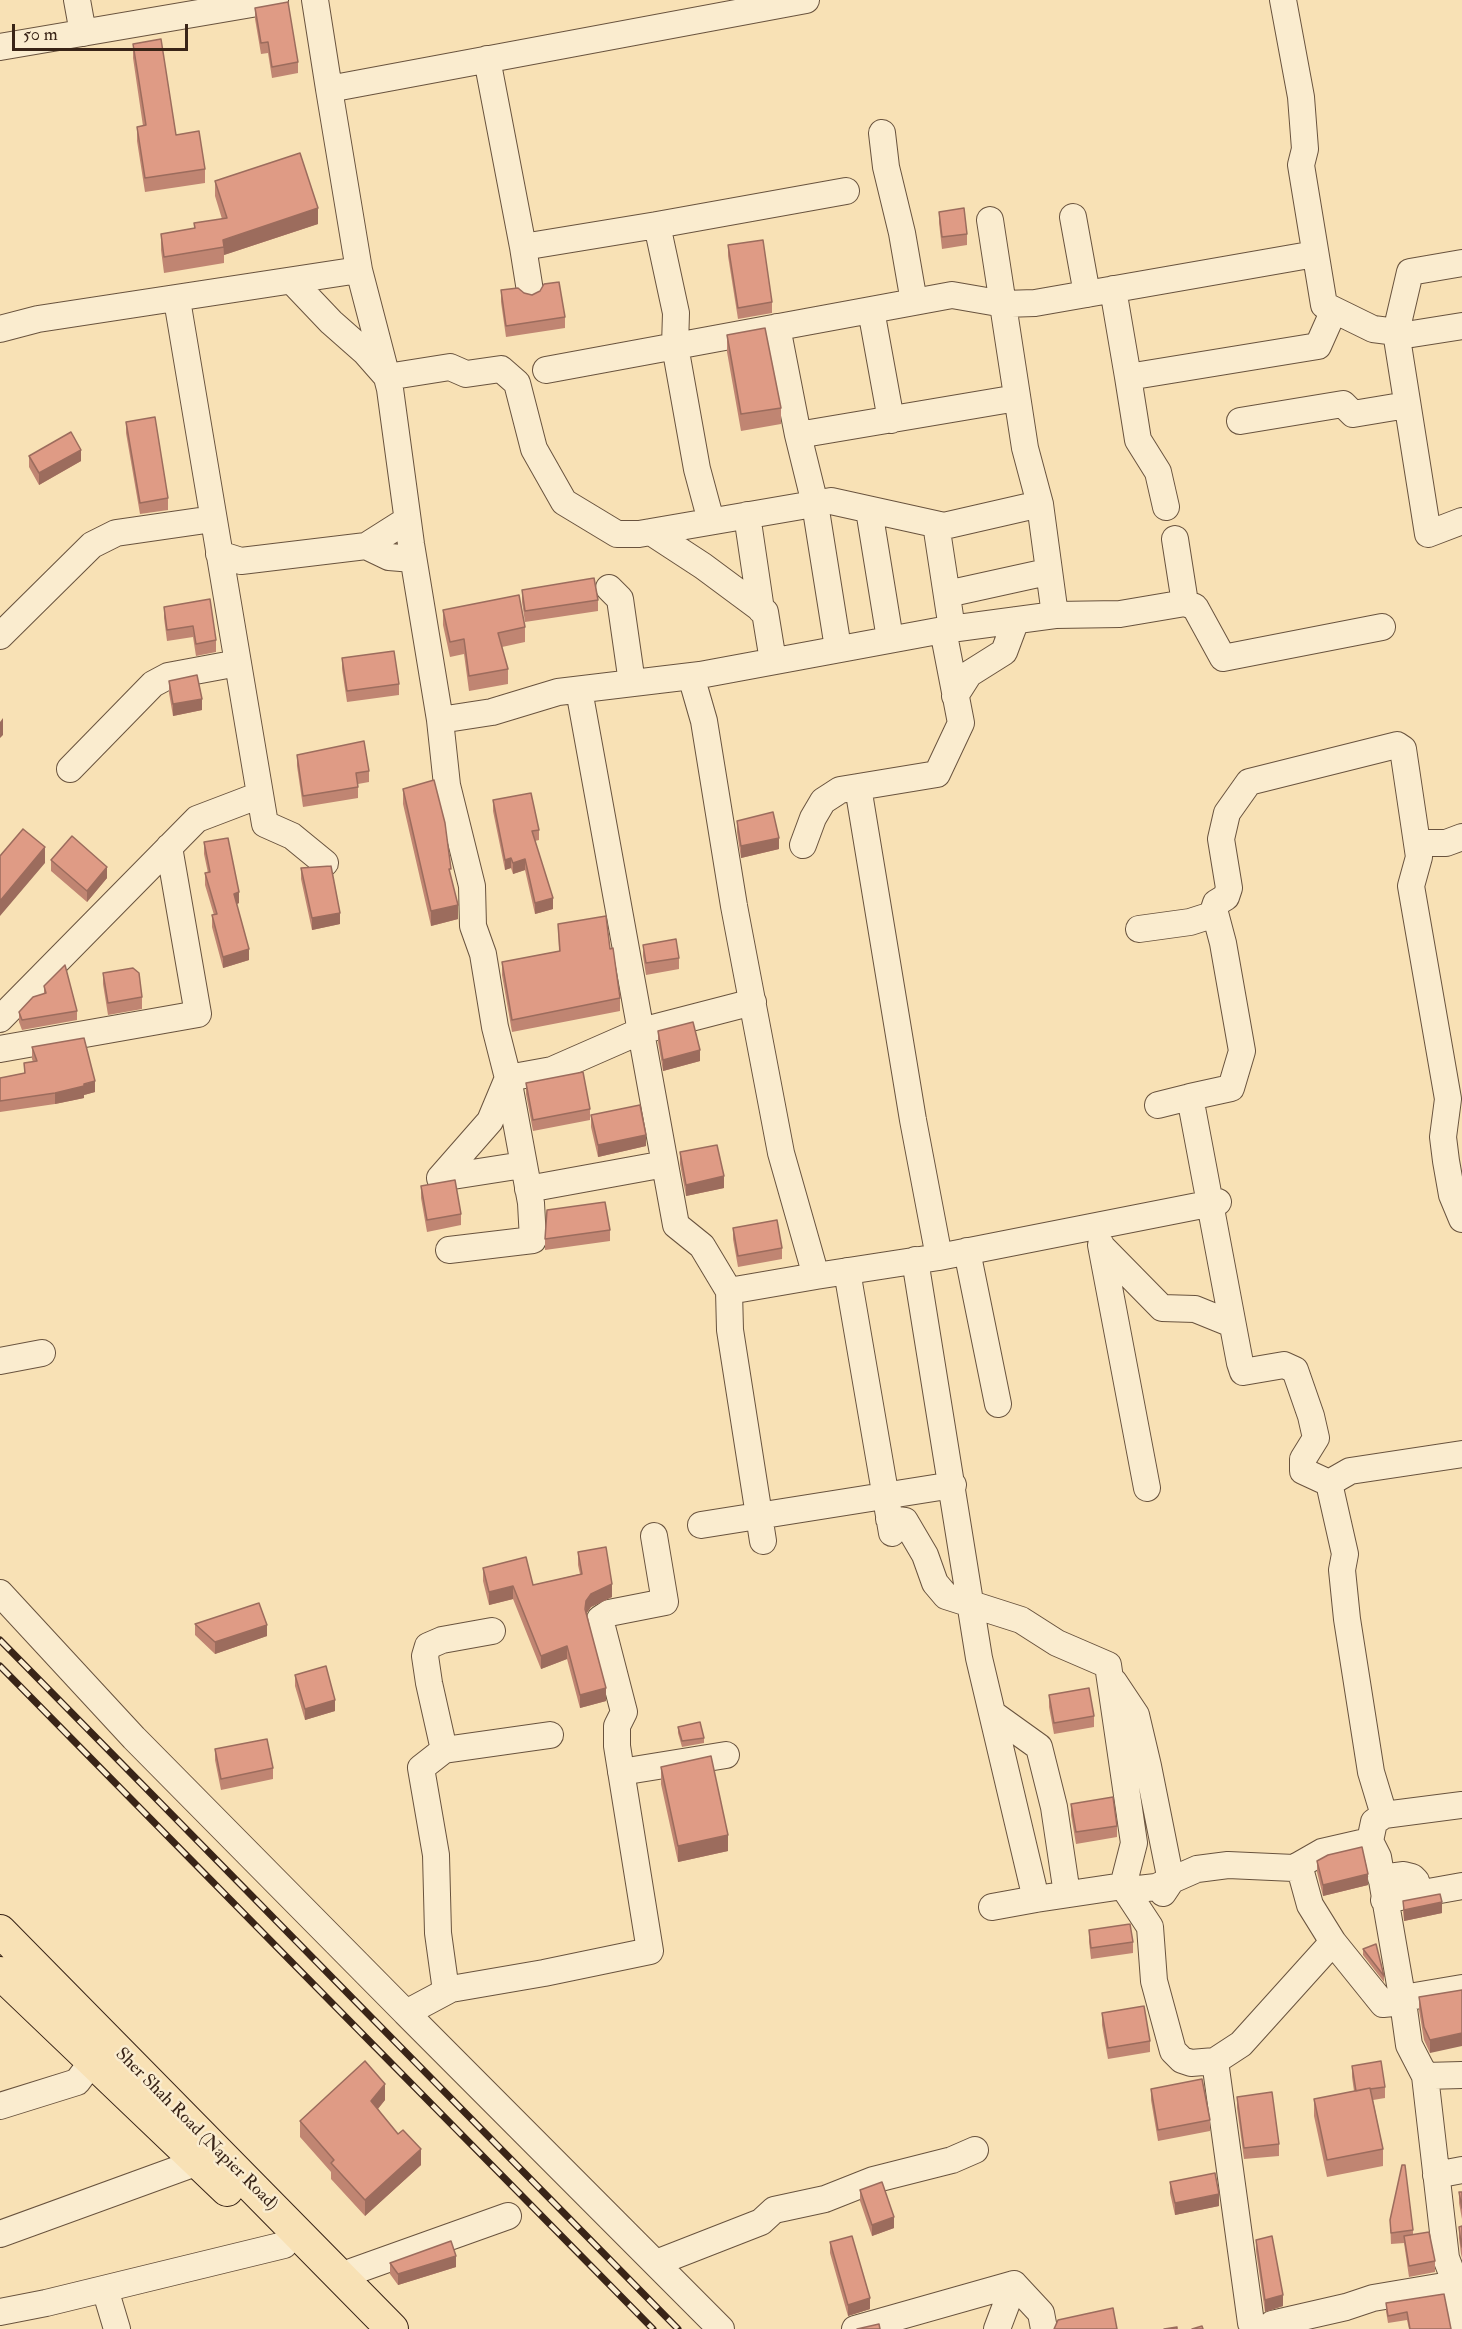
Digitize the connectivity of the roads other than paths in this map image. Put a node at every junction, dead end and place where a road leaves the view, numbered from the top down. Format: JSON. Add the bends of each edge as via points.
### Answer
{"nodes":[{"id":1,"x":76,"y":0,"type":"edge"},
{"id":2,"x":275,"y":0,"type":"edge"},
{"id":3,"x":315,"y":0,"type":"edge"},
{"id":4,"x":806,"y":0,"type":"edge"},
{"id":5,"x":1283,"y":0,"type":"edge"},
{"id":6,"x":83,"y":33,"type":"junction"},
{"id":7,"x":0,"y":47,"type":"edge"},
{"id":8,"x":487,"y":59,"type":"junction"},
{"id":9,"x":329,"y":89,"type":"junction"},
{"id":10,"x":882,"y":133,"type":"dead end"},
{"id":11,"x":846,"y":191,"type":"dead end"},
{"id":12,"x":1073,"y":217,"type":"dead end"},
{"id":13,"x":990,"y":220,"type":"dead end"},
{"id":14,"x":657,"y":225,"type":"junction"},
{"id":15,"x":523,"y":247,"type":"junction"},
{"id":16,"x":1315,"y":254,"type":"junction"},
{"id":17,"x":1462,"y":262,"type":"edge"},
{"id":18,"x":359,"y":270,"type":"junction"},
{"id":19,"x":291,"y":281,"type":"junction"},
{"id":20,"x":1113,"y":289,"type":"junction"},
{"id":21,"x":530,"y":291,"type":"dead end"},
{"id":22,"x":1087,"y":294,"type":"junction"},
{"id":23,"x":177,"y":300,"type":"junction"},
{"id":24,"x":914,"y":302,"type":"junction"},
{"id":25,"x":1004,"y":304,"type":"junction"},
{"id":26,"x":871,"y":310,"type":"junction"},
{"id":27,"x":1334,"y":310,"type":"junction"},
{"id":28,"x":1462,"y":326,"type":"edge"},
{"id":29,"x":777,"y":327,"type":"junction"},
{"id":30,"x":0,"y":329,"type":"edge"},
{"id":31,"x":1396,"y":332,"type":"junction"},
{"id":32,"x":675,"y":346,"type":"junction"},
{"id":33,"x":546,"y":370,"type":"dead end"},
{"id":34,"x":387,"y":377,"type":"junction"},
{"id":35,"x":1128,"y":378,"type":"junction"},
{"id":36,"x":1017,"y":398,"type":"junction"},
{"id":37,"x":1407,"y":405,"type":"junction"},
{"id":38,"x":891,"y":420,"type":"junction"},
{"id":39,"x":1240,"y":421,"type":"dead end"},
{"id":40,"x":798,"y":435,"type":"junction"},
{"id":41,"x":815,"y":504,"type":"junction"},
{"id":42,"x":1040,"y":504,"type":"junction"},
{"id":43,"x":1166,"y":507,"type":"dead end"},
{"id":44,"x":869,"y":510,"type":"junction"},
{"id":45,"x":747,"y":515,"type":"junction"},
{"id":46,"x":213,"y":519,"type":"junction"},
{"id":47,"x":407,"y":520,"type":"junction"},
{"id":48,"x":711,"y":521,"type":"junction"},
{"id":49,"x":1462,"y":521,"type":"edge"},
{"id":50,"x":936,"y":524,"type":"junction"},
{"id":51,"x":651,"y":532,"type":"junction"},
{"id":52,"x":1175,"y":539,"type":"dead end"},
{"id":53,"x":366,"y":546,"type":"junction"},
{"id":54,"x":219,"y":554,"type":"junction"},
{"id":55,"x":413,"y":559,"type":"junction"},
{"id":56,"x":1047,"y":572,"type":"junction"},
{"id":57,"x":609,"y":588,"type":"dead end"},
{"id":58,"x":947,"y":594,"type":"junction"},
{"id":59,"x":1185,"y":603,"type":"junction"},
{"id":60,"x":761,"y":610,"type":"junction"},
{"id":61,"x":1055,"y":615,"type":"junction"},
{"id":62,"x":1016,"y":620,"type":"junction"},
{"id":63,"x":1382,"y":627,"type":"dead end"},
{"id":64,"x":948,"y":630,"type":"junction"},
{"id":65,"x":0,"y":636,"type":"edge"},
{"id":66,"x":890,"y":639,"type":"junction"},
{"id":67,"x":838,"y":648,"type":"junction"},
{"id":68,"x":773,"y":661,"type":"junction"},
{"id":69,"x":238,"y":663,"type":"junction"},
{"id":70,"x":691,"y":676,"type":"junction"},
{"id":71,"x":632,"y":683,"type":"junction"},
{"id":72,"x":579,"y":690,"type":"junction"},
{"id":73,"x":955,"y":696,"type":"junction"},
{"id":74,"x":440,"y":720,"type":"junction"},
{"id":75,"x":70,"y":769,"type":"dead end"},
{"id":76,"x":858,"y":787,"type":"junction"},
{"id":77,"x":260,"y":795,"type":"junction"},
{"id":78,"x":1462,"y":837,"type":"edge"},
{"id":79,"x":1417,"y":843,"type":"junction"},
{"id":80,"x":803,"y":845,"type":"dead end"},
{"id":81,"x":169,"y":847,"type":"junction"},
{"id":82,"x":326,"y":863,"type":"dead end"},
{"id":83,"x":1215,"y":914,"type":"junction"},
{"id":84,"x":1139,"y":929,"type":"dead end"},
{"id":85,"x":753,"y":1002,"type":"junction"},
{"id":86,"x":0,"y":1018,"type":"edge"},
{"id":87,"x":641,"y":1031,"type":"junction"},
{"id":88,"x":0,"y":1049,"type":"edge"},
{"id":89,"x":508,"y":1078,"type":"junction"},
{"id":90,"x":1190,"y":1097,"type":"junction"},
{"id":91,"x":1158,"y":1105,"type":"dead end"},
{"id":92,"x":665,"y":1164,"type":"junction"},
{"id":93,"x":526,"y":1177,"type":"junction"},
{"id":94,"x":1213,"y":1203,"type":"junction"},
{"id":95,"x":1462,"y":1218,"type":"edge"},
{"id":96,"x":1097,"y":1236,"type":"junction"},
{"id":97,"x":449,"y":1250,"type":"dead end"},
{"id":98,"x":967,"y":1251,"type":"junction"},
{"id":99,"x":927,"y":1258,"type":"junction"},
{"id":100,"x":847,"y":1271,"type":"junction"},
{"id":101,"x":816,"y":1276,"type":"junction"},
{"id":102,"x":729,"y":1291,"type":"junction"},
{"id":103,"x":1232,"y":1324,"type":"junction"},
{"id":104,"x":42,"y":1353,"type":"dead end"},
{"id":105,"x":0,"y":1361,"type":"edge"},
{"id":106,"x":998,"y":1404,"type":"dead end"},
{"id":107,"x":1462,"y":1454,"type":"edge"},
{"id":108,"x":1329,"y":1483,"type":"junction"},
{"id":109,"x":953,"y":1485,"type":"junction"},
{"id":110,"x":1147,"y":1488,"type":"dead end"},
{"id":111,"x":759,"y":1515,"type":"junction"},
{"id":112,"x":889,"y":1517,"type":"junction"},
{"id":113,"x":701,"y":1525,"type":"dead end"},
{"id":114,"x":654,"y":1536,"type":"dead end"},
{"id":115,"x":764,"y":1541,"type":"dead end"},
{"id":116,"x":0,"y":1593,"type":"edge"},
{"id":117,"x":971,"y":1605,"type":"junction"},
{"id":118,"x":492,"y":1630,"type":"dead end"},
{"id":119,"x":1109,"y":1674,"type":"junction"},
{"id":120,"x":993,"y":1714,"type":"junction"},
{"id":121,"x":550,"y":1735,"type":"dead end"},
{"id":122,"x":444,"y":1750,"type":"junction"},
{"id":123,"x":726,"y":1755,"type":"dead end"},
{"id":124,"x":621,"y":1772,"type":"junction"},
{"id":125,"x":1462,"y":1805,"type":"edge"},
{"id":126,"x":1384,"y":1815,"type":"junction"},
{"id":127,"x":1370,"y":1841,"type":"junction"},
{"id":128,"x":1299,"y":1865,"type":"junction"},
{"id":129,"x":1171,"y":1881,"type":"junction"},
{"id":130,"x":1123,"y":1886,"type":"junction"},
{"id":131,"x":1462,"y":1886,"type":"edge"},
{"id":132,"x":1383,"y":1889,"type":"junction"},
{"id":133,"x":1067,"y":1894,"type":"junction"},
{"id":134,"x":1036,"y":1899,"type":"junction"},
{"id":135,"x":992,"y":1907,"type":"dead end"},
{"id":136,"x":1150,"y":1928,"type":"junction"},
{"id":137,"x":0,"y":1931,"type":"edge"},
{"id":138,"x":1333,"y":1942,"type":"junction"},
{"id":139,"x":0,"y":1973,"type":"edge"},
{"id":140,"x":1462,"y":1988,"type":"edge"},
{"id":141,"x":446,"y":1991,"type":"junction"},
{"id":142,"x":1403,"y":2000,"type":"junction"},
{"id":143,"x":406,"y":2013,"type":"junction"},
{"id":144,"x":1215,"y":2061,"type":"junction"},
{"id":145,"x":92,"y":2062,"type":"junction"},
{"id":146,"x":1462,"y":2075,"type":"edge"},
{"id":147,"x":1425,"y":2076,"type":"junction"},
{"id":148,"x":0,"y":2106,"type":"edge"},
{"id":149,"x":975,"y":2150,"type":"dead end"},
{"id":150,"x":198,"y":2163,"type":"junction"},
{"id":151,"x":1462,"y":2170,"type":"edge"},
{"id":152,"x":1436,"y":2175,"type":"junction"},
{"id":153,"x":508,"y":2216,"type":"dead end"},
{"id":154,"x":0,"y":2234,"type":"edge"},
{"id":155,"x":284,"y":2245,"type":"junction"},
{"id":156,"x":656,"y":2263,"type":"junction"},
{"id":157,"x":340,"y":2276,"type":"junction"},
{"id":158,"x":1014,"y":2284,"type":"junction"},
{"id":159,"x":1456,"y":2284,"type":"junction"},
{"id":160,"x":105,"y":2289,"type":"junction"},
{"id":161,"x":903,"y":2314,"type":"junction"},
{"id":162,"x":17,"y":2316,"type":"edge"},
{"id":163,"x":1462,"y":2322,"type":"edge"},
{"id":164,"x":117,"y":2329,"type":"edge"},
{"id":165,"x":365,"y":2329,"type":"edge"},
{"id":166,"x":392,"y":2329,"type":"edge"},
{"id":167,"x":721,"y":2329,"type":"edge"},
{"id":168,"x":855,"y":2329,"type":"edge"},
{"id":169,"x":925,"y":2329,"type":"edge"},
{"id":170,"x":997,"y":2329,"type":"edge"},
{"id":171,"x":1044,"y":2329,"type":"edge"},
{"id":172,"x":1254,"y":2329,"type":"edge"},
{"id":173,"x":1267,"y":2329,"type":"edge"}],
"edges":[{"from":1,"to":6,"type":"street"},
{"from":2,"to":6,"type":"street"},
{"from":3,"to":9,"type":"street"},
{"from":4,"to":8,"type":"street"},
{"from":5,"to":16,"type":"street","via":[[1301,97],[1305,149],[1300,165]]},
{"from":6,"to":7,"type":"street"},
{"from":8,"to":9,"type":"street"},
{"from":8,"to":15,"type":"street"},
{"from":9,"to":18,"type":"street"},
{"from":10,"to":24,"type":"street"},
{"from":11,"to":14,"type":"street"},
{"from":12,"to":22,"type":"street"},
{"from":13,"to":25,"type":"street"},
{"from":14,"to":15,"type":"street"},
{"from":14,"to":32,"type":"street","via":[[676,313]]},
{"from":15,"to":21,"type":"street"},
{"from":16,"to":20,"type":"street"},
{"from":16,"to":27,"type":"street","via":[[1324,305]]},
{"from":17,"to":31,"type":"street","via":[[1410,272]]},
{"from":18,"to":19,"type":"street"},
{"from":18,"to":34,"type":"street"},
{"from":19,"to":23,"type":"street"},
{"from":19,"to":34,"type":"street"},
{"from":20,"to":22,"type":"street"},
{"from":20,"to":35,"type":"street"},
{"from":22,"to":25,"type":"street"},
{"from":23,"to":30,"type":"street","via":[[38,319]]},
{"from":23,"to":46,"type":"street"},
{"from":24,"to":25,"type":"street","via":[[952,295]]},
{"from":24,"to":26,"type":"street"},
{"from":25,"to":36,"type":"street"},
{"from":26,"to":29,"type":"street"},
{"from":26,"to":38,"type":"street"},
{"from":27,"to":31,"type":"street","via":[[1372,329]]},
{"from":27,"to":35,"type":"street","via":[[1318,346]]},
{"from":28,"to":31,"type":"street","via":[[1412,334]]},
{"from":29,"to":32,"type":"street"},
{"from":29,"to":40,"type":"street"},
{"from":31,"to":37,"type":"street"},
{"from":32,"to":33,"type":"street"},
{"from":32,"to":48,"type":"street","via":[[697,469]]},
{"from":34,"to":47,"type":"street"},
{"from":34,"to":51,"type":"street","via":[[450,367],[466,374],[501,369],[517,383],[534,449],[564,502],[617,534]]},
{"from":35,"to":43,"type":"street","via":[[1138,440],[1158,472]]},
{"from":36,"to":38,"type":"street"},
{"from":36,"to":42,"type":"street"},
{"from":37,"to":39,"type":"street","via":[[1353,414],[1343,404]]},
{"from":37,"to":49,"type":"street","via":[[1428,534]]},
{"from":38,"to":40,"type":"street"},
{"from":40,"to":41,"type":"street"},
{"from":41,"to":44,"type":"street","via":[[831,501]]},
{"from":41,"to":45,"type":"street"},
{"from":41,"to":67,"type":"street"},
{"from":42,"to":50,"type":"street"},
{"from":42,"to":56,"type":"street"},
{"from":44,"to":50,"type":"street"},
{"from":44,"to":66,"type":"street"},
{"from":45,"to":48,"type":"street"},
{"from":45,"to":60,"type":"street"},
{"from":46,"to":54,"type":"street"},
{"from":46,"to":65,"type":"street","via":[[116,533],[92,545]]},
{"from":47,"to":53,"type":"street"},
{"from":47,"to":55,"type":"street"},
{"from":48,"to":51,"type":"street"},
{"from":50,"to":58,"type":"street"},
{"from":51,"to":60,"type":"street"},
{"from":52,"to":59,"type":"street"},
{"from":53,"to":54,"type":"street","via":[[242,561]]},
{"from":53,"to":55,"type":"street","via":[[390,557]]},
{"from":54,"to":69,"type":"street"},
{"from":55,"to":74,"type":"street"},
{"from":56,"to":58,"type":"street"},
{"from":56,"to":61,"type":"street"},
{"from":57,"to":71,"type":"street","via":[[620,599]]},
{"from":58,"to":64,"type":"street"},
{"from":59,"to":61,"type":"street","via":[[1120,614]]},
{"from":59,"to":63,"type":"street","via":[[1195,607],[1223,658]]},
{"from":60,"to":68,"type":"street","via":[[765,612]]},
{"from":61,"to":62,"type":"street"},
{"from":62,"to":64,"type":"street"},
{"from":62,"to":73,"type":"street","via":[[1004,652],[969,674]]},
{"from":64,"to":66,"type":"street"},
{"from":64,"to":73,"type":"street"},
{"from":66,"to":67,"type":"street"},
{"from":67,"to":68,"type":"street"},
{"from":68,"to":70,"type":"street"},
{"from":69,"to":75,"type":"street","via":[[168,676],[153,684]]},
{"from":69,"to":77,"type":"street"},
{"from":70,"to":71,"type":"street"},
{"from":70,"to":85,"type":"street","via":[[704,721]]},
{"from":71,"to":72,"type":"street"},
{"from":72,"to":74,"type":"street","via":[[534,698],[492,712]]},
{"from":72,"to":87,"type":"street"},
{"from":73,"to":76,"type":"street","via":[[961,723],[937,774]]},
{"from":74,"to":89,"type":"street","via":[[447,785],[472,886],[473,926],[483,954]]},
{"from":76,"to":80,"type":"street","via":[[840,790],[823,801]]},
{"from":76,"to":99,"type":"street","via":[[913,1120]]},
{"from":77,"to":81,"type":"street","via":[[197,819]]},
{"from":77,"to":82,"type":"street","via":[[265,824],[292,836]]},
{"from":78,"to":79,"type":"street","via":[[1446,843]]},
{"from":79,"to":83,"type":"street","via":[[1402,749],[1397,745],[1249,782],[1227,813],[1221,839],[1229,888],[1226,897],[1216,903]]},
{"from":79,"to":95,"type":"street","via":[[1419,857],[1411,886],[1448,1099],[1443,1137],[1446,1161],[1452,1195]]},
{"from":81,"to":86,"type":"street"},
{"from":81,"to":88,"type":"street","via":[[198,1014]]},
{"from":83,"to":84,"type":"street","via":[[1190,922]]},
{"from":83,"to":90,"type":"street","via":[[1242,1052],[1231,1088]]},
{"from":85,"to":87,"type":"street"},
{"from":85,"to":101,"type":"street","via":[[781,1153]]},
{"from":87,"to":89,"type":"street","via":[[552,1071]]},
{"from":87,"to":92,"type":"street"},
{"from":89,"to":93,"type":"street"},
{"from":89,"to":93,"type":"street","via":[[490,1121],[440,1178]]},
{"from":90,"to":91,"type":"street"},
{"from":90,"to":94,"type":"street"},
{"from":92,"to":93,"type":"street"},
{"from":92,"to":102,"type":"street","via":[[676,1225],[702,1246]]},
{"from":93,"to":97,"type":"street","via":[[533,1240]]},
{"from":94,"to":96,"type":"street"},
{"from":94,"to":103,"type":"street"},
{"from":96,"to":98,"type":"street"},
{"from":96,"to":103,"type":"street","via":[[1124,1273],[1148,1291],[1162,1308],[1195,1309]]},
{"from":96,"to":110,"type":"street"},
{"from":98,"to":99,"type":"street"},
{"from":98,"to":106,"type":"street"},
{"from":99,"to":100,"type":"street"},
{"from":99,"to":109,"type":"street"},
{"from":100,"to":101,"type":"street"},
{"from":100,"to":112,"type":"street"},
{"from":101,"to":102,"type":"street"},
{"from":102,"to":111,"type":"street","via":[[730,1330]]},
{"from":103,"to":108,"type":"street","via":[[1243,1372],[1284,1365],[1295,1370],[1316,1438],[1302,1460],[1303,1471]]},
{"from":104,"to":105,"type":"street"},
{"from":107,"to":108,"type":"street","via":[[1350,1471]]},
{"from":108,"to":126,"type":"street","via":[[1345,1554],[1342,1570],[1347,1619],[1371,1772]]},
{"from":109,"to":112,"type":"street"},
{"from":109,"to":117,"type":"street"},
{"from":111,"to":112,"type":"street"},
{"from":111,"to":113,"type":"street"},
{"from":111,"to":115,"type":"street"},
{"from":112,"to":117,"type":"street","via":[[905,1521],[925,1555],[935,1583],[946,1596]]},
{"from":114,"to":124,"type":"street","via":[[665,1602],[600,1619],[624,1712],[617,1726]]},
{"from":116,"to":143,"type":"street","via":[[120,1723]]},
{"from":117,"to":119,"type":"street","via":[[1021,1620],[1057,1643],[1108,1665]]},
{"from":117,"to":120,"type":"street"},
{"from":118,"to":122,"type":"street","via":[[428,1646],[429,1683]]},
{"from":119,"to":129,"type":"street","via":[[1136,1715]]},
{"from":119,"to":130,"type":"street","via":[[1134,1843]]},
{"from":120,"to":133,"type":"street","via":[[1039,1748],[1054,1807]]},
{"from":120,"to":134,"type":"street"},
{"from":121,"to":122,"type":"street"},
{"from":122,"to":141,"type":"street","via":[[421,1768],[436,1855],[438,1933]]},
{"from":123,"to":124,"type":"street"},
{"from":124,"to":141,"type":"street","via":[[650,1951]]},
{"from":125,"to":126,"type":"street"},
{"from":126,"to":127,"type":"street","via":[[1374,1822]]},
{"from":127,"to":128,"type":"street","via":[[1322,1852]]},
{"from":127,"to":132,"type":"street","via":[[1378,1857]]},
{"from":128,"to":129,"type":"street","via":[[1228,1865],[1197,1869]]},
{"from":128,"to":138,"type":"street","via":[[1311,1905]]},
{"from":129,"to":130,"type":"street","via":[[1138,1889]]},
{"from":129,"to":136,"type":"street"},
{"from":130,"to":133,"type":"street"},
{"from":130,"to":136,"type":"street"},
{"from":131,"to":132,"type":"street","via":[[1419,1894]]},
{"from":132,"to":142,"type":"street"},
{"from":133,"to":134,"type":"street"},
{"from":134,"to":135,"type":"street"},
{"from":136,"to":144,"type":"street","via":[[1154,1981],[1173,2051],[1191,2063]]},
{"from":137,"to":157,"type":"main road","name":"Sher Shah Road (Napier Road)"},
{"from":138,"to":142,"type":"street","via":[[1383,2004]]},
{"from":138,"to":144,"type":"street","via":[[1241,2044]]},
{"from":139,"to":145,"type":"main road","name":"Sher Shah Road (Napier Road)"},
{"from":140,"to":142,"type":"street"},
{"from":141,"to":143,"type":"street"},
{"from":142,"to":147,"type":"street","via":[[1409,2045]]},
{"from":143,"to":156,"type":"street"},
{"from":144,"to":172,"type":"street"},
{"from":145,"to":148,"type":"street","via":[[77,2082]]},
{"from":145,"to":150,"type":"main road","name":"Sher Shah Road (Napier Road)"},
{"from":146,"to":147,"type":"street"},
{"from":147,"to":152,"type":"street"},
{"from":149,"to":156,"type":"street","via":[[952,2160],[873,2180],[825,2199],[774,2210],[761,2222]]},
{"from":150,"to":154,"type":"street"},
{"from":150,"to":155,"type":"main road","name":"Sher Shah Road (Napier Road)"},
{"from":151,"to":152,"type":"street"},
{"from":152,"to":159,"type":"street","via":[[1446,2258]]},
{"from":153,"to":157,"type":"street"},
{"from":155,"to":160,"type":"street"},
{"from":155,"to":165,"type":"main road","name":"Sher Shah Road (Napier Road)"},
{"from":156,"to":167,"type":"street"},
{"from":157,"to":166,"type":"main road","name":"Sher Shah Road (Napier Road)"},
{"from":158,"to":161,"type":"street"},
{"from":158,"to":170,"type":"street"},
{"from":158,"to":171,"type":"street","via":[[1041,2313]]},
{"from":159,"to":163,"type":"street"},
{"from":159,"to":173,"type":"street","via":[[1373,2298],[1272,2324]]},
{"from":160,"to":162,"type":"street"},
{"from":160,"to":164,"type":"street"},
{"from":161,"to":168,"type":"street"},
{"from":161,"to":169,"type":"street"}]}
